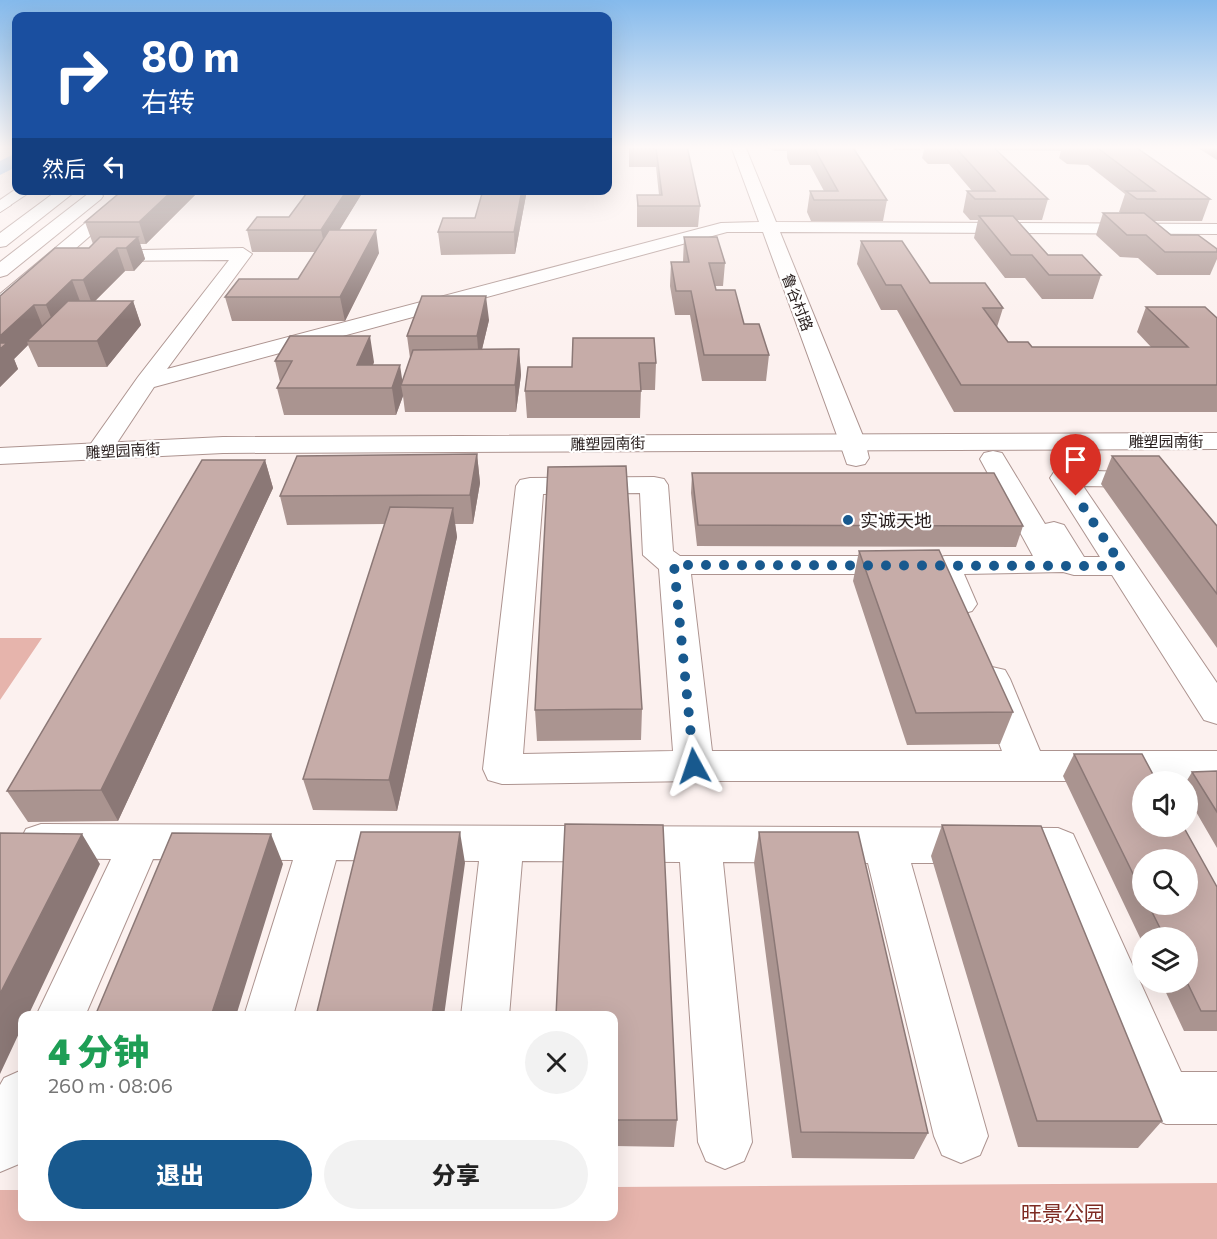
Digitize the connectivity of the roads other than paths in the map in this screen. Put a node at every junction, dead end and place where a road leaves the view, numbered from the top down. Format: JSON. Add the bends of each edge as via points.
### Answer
{"nodes":[{"id":1,"x":27,"y":204,"type":"edge"},
{"id":2,"x":51,"y":204,"type":"edge"},
{"id":3,"x":85,"y":204,"type":"edge"},
{"id":4,"x":119,"y":204,"type":"edge"},
{"id":5,"x":760,"y":204,"type":"edge"},
{"id":6,"x":0,"y":223,"type":"edge"},
{"id":7,"x":769,"y":227,"type":"junction"},
{"id":8,"x":1217,"y":229,"type":"edge"},
{"id":9,"x":0,"y":242,"type":"edge"},
{"id":10,"x":58,"y":255,"type":"junction"},
{"id":11,"x":0,"y":272,"type":"edge"},
{"id":12,"x":38,"y":272,"type":"junction"},
{"id":13,"x":0,"y":304,"type":"edge"},
{"id":14,"x":146,"y":382,"type":"junction"},
{"id":15,"x":1217,"y":441,"type":"edge"},
{"id":16,"x":854,"y":449,"type":"junction"},
{"id":17,"x":98,"y":452,"type":"junction"},
{"id":18,"x":0,"y":456,"type":"edge"},
{"id":19,"x":1217,"y":458,"type":"edge"},
{"id":20,"x":1002,"y":459,"type":"junction"},
{"id":21,"x":0,"y":472,"type":"edge"},
{"id":22,"x":1167,"y":488,"type":"edge"},
{"id":23,"x":674,"y":565,"type":"junction"},
{"id":24,"x":945,"y":565,"type":"junction"},
{"id":25,"x":1064,"y":566,"type":"junction"},
{"id":26,"x":1122,"y":566,"type":"junction"},
{"id":27,"x":1217,"y":711,"type":"edge"},
{"id":28,"x":694,"y":766,"type":"junction"},
{"id":29,"x":1027,"y":766,"type":"junction"},
{"id":30,"x":1217,"y":766,"type":"edge"},
{"id":31,"x":14,"y":841,"type":"edge"},
{"id":32,"x":140,"y":841,"type":"junction"},
{"id":33,"x":320,"y":842,"type":"junction"},
{"id":34,"x":502,"y":843,"type":"junction"},
{"id":35,"x":700,"y":844,"type":"junction"},
{"id":36,"x":885,"y":845,"type":"junction"},
{"id":37,"x":62,"y":1011,"type":"edge"},
{"id":38,"x":269,"y":1011,"type":"edge"},
{"id":39,"x":485,"y":1011,"type":"edge"},
{"id":40,"x":1217,"y":1098,"type":"edge"},
{"id":41,"x":18,"y":1105,"type":"edge"},
{"id":42,"x":961,"y":1136,"type":"dead end"},
{"id":43,"x":725,"y":1142,"type":"dead end"},
{"id":44,"x":0,"y":1145,"type":"edge"}],
"edges":[{"from":1,"to":6,"type":"main road"},
{"from":2,"to":9,"type":"main road"},
{"from":3,"to":11,"type":"main road"},
{"from":4,"to":10,"type":"main road"},
{"from":5,"to":7,"type":"main road","name":"鲁谷村路"},
{"from":7,"to":8,"type":"main road"},
{"from":7,"to":14,"type":"main road","via":[[727,227]]},
{"from":7,"to":16,"type":"main road","name":"鲁谷村路"},
{"from":10,"to":12,"type":"main road"},
{"from":10,"to":14,"type":"main road","via":[[243,254]]},
{"from":11,"to":12,"type":"main road"},
{"from":12,"to":13,"type":"main road"},
{"from":14,"to":17,"type":"main road"},
{"from":15,"to":16,"type":"main road","name":"雕塑园南街"},
{"from":16,"to":17,"type":"main road","name":"雕塑园南街","via":[[223,445]]},
{"from":16,"to":20,"type":"main road","name":"雕塑园南街"},
{"from":16,"to":21,"type":"main road","name":"雕塑园南街","via":[[206,462]]},
{"from":17,"to":18,"type":"main road","name":"雕塑园南街"},
{"from":19,"to":20,"type":"main road","name":"雕塑园南街"},
{"from":20,"to":25,"type":"main road"},
{"from":22,"to":26,"type":"main road","via":[[1160,479],[1064,478]]},
{"from":23,"to":24,"type":"main road"},
{"from":23,"to":28,"type":"main road"},
{"from":23,"to":28,"type":"main road","via":[[658,555],[654,485],[530,486],[502,769]]},
{"from":24,"to":25,"type":"main road"},
{"from":24,"to":29,"type":"main road"},
{"from":25,"to":26,"type":"main road"},
{"from":26,"to":27,"type":"main road"},
{"from":28,"to":29,"type":"main road"},
{"from":29,"to":30,"type":"main road"},
{"from":31,"to":32,"type":"main road"},
{"from":32,"to":33,"type":"main road"},
{"from":32,"to":37,"type":"main road"},
{"from":33,"to":34,"type":"main road"},
{"from":33,"to":38,"type":"main road"},
{"from":34,"to":35,"type":"main road"},
{"from":34,"to":39,"type":"main road"},
{"from":35,"to":36,"type":"main road"},
{"from":35,"to":43,"type":"main road"},
{"from":36,"to":40,"type":"main road","via":[[1058,846],[1166,1098]]},
{"from":36,"to":42,"type":"main road"},
{"from":41,"to":44,"type":"main road"}]}
